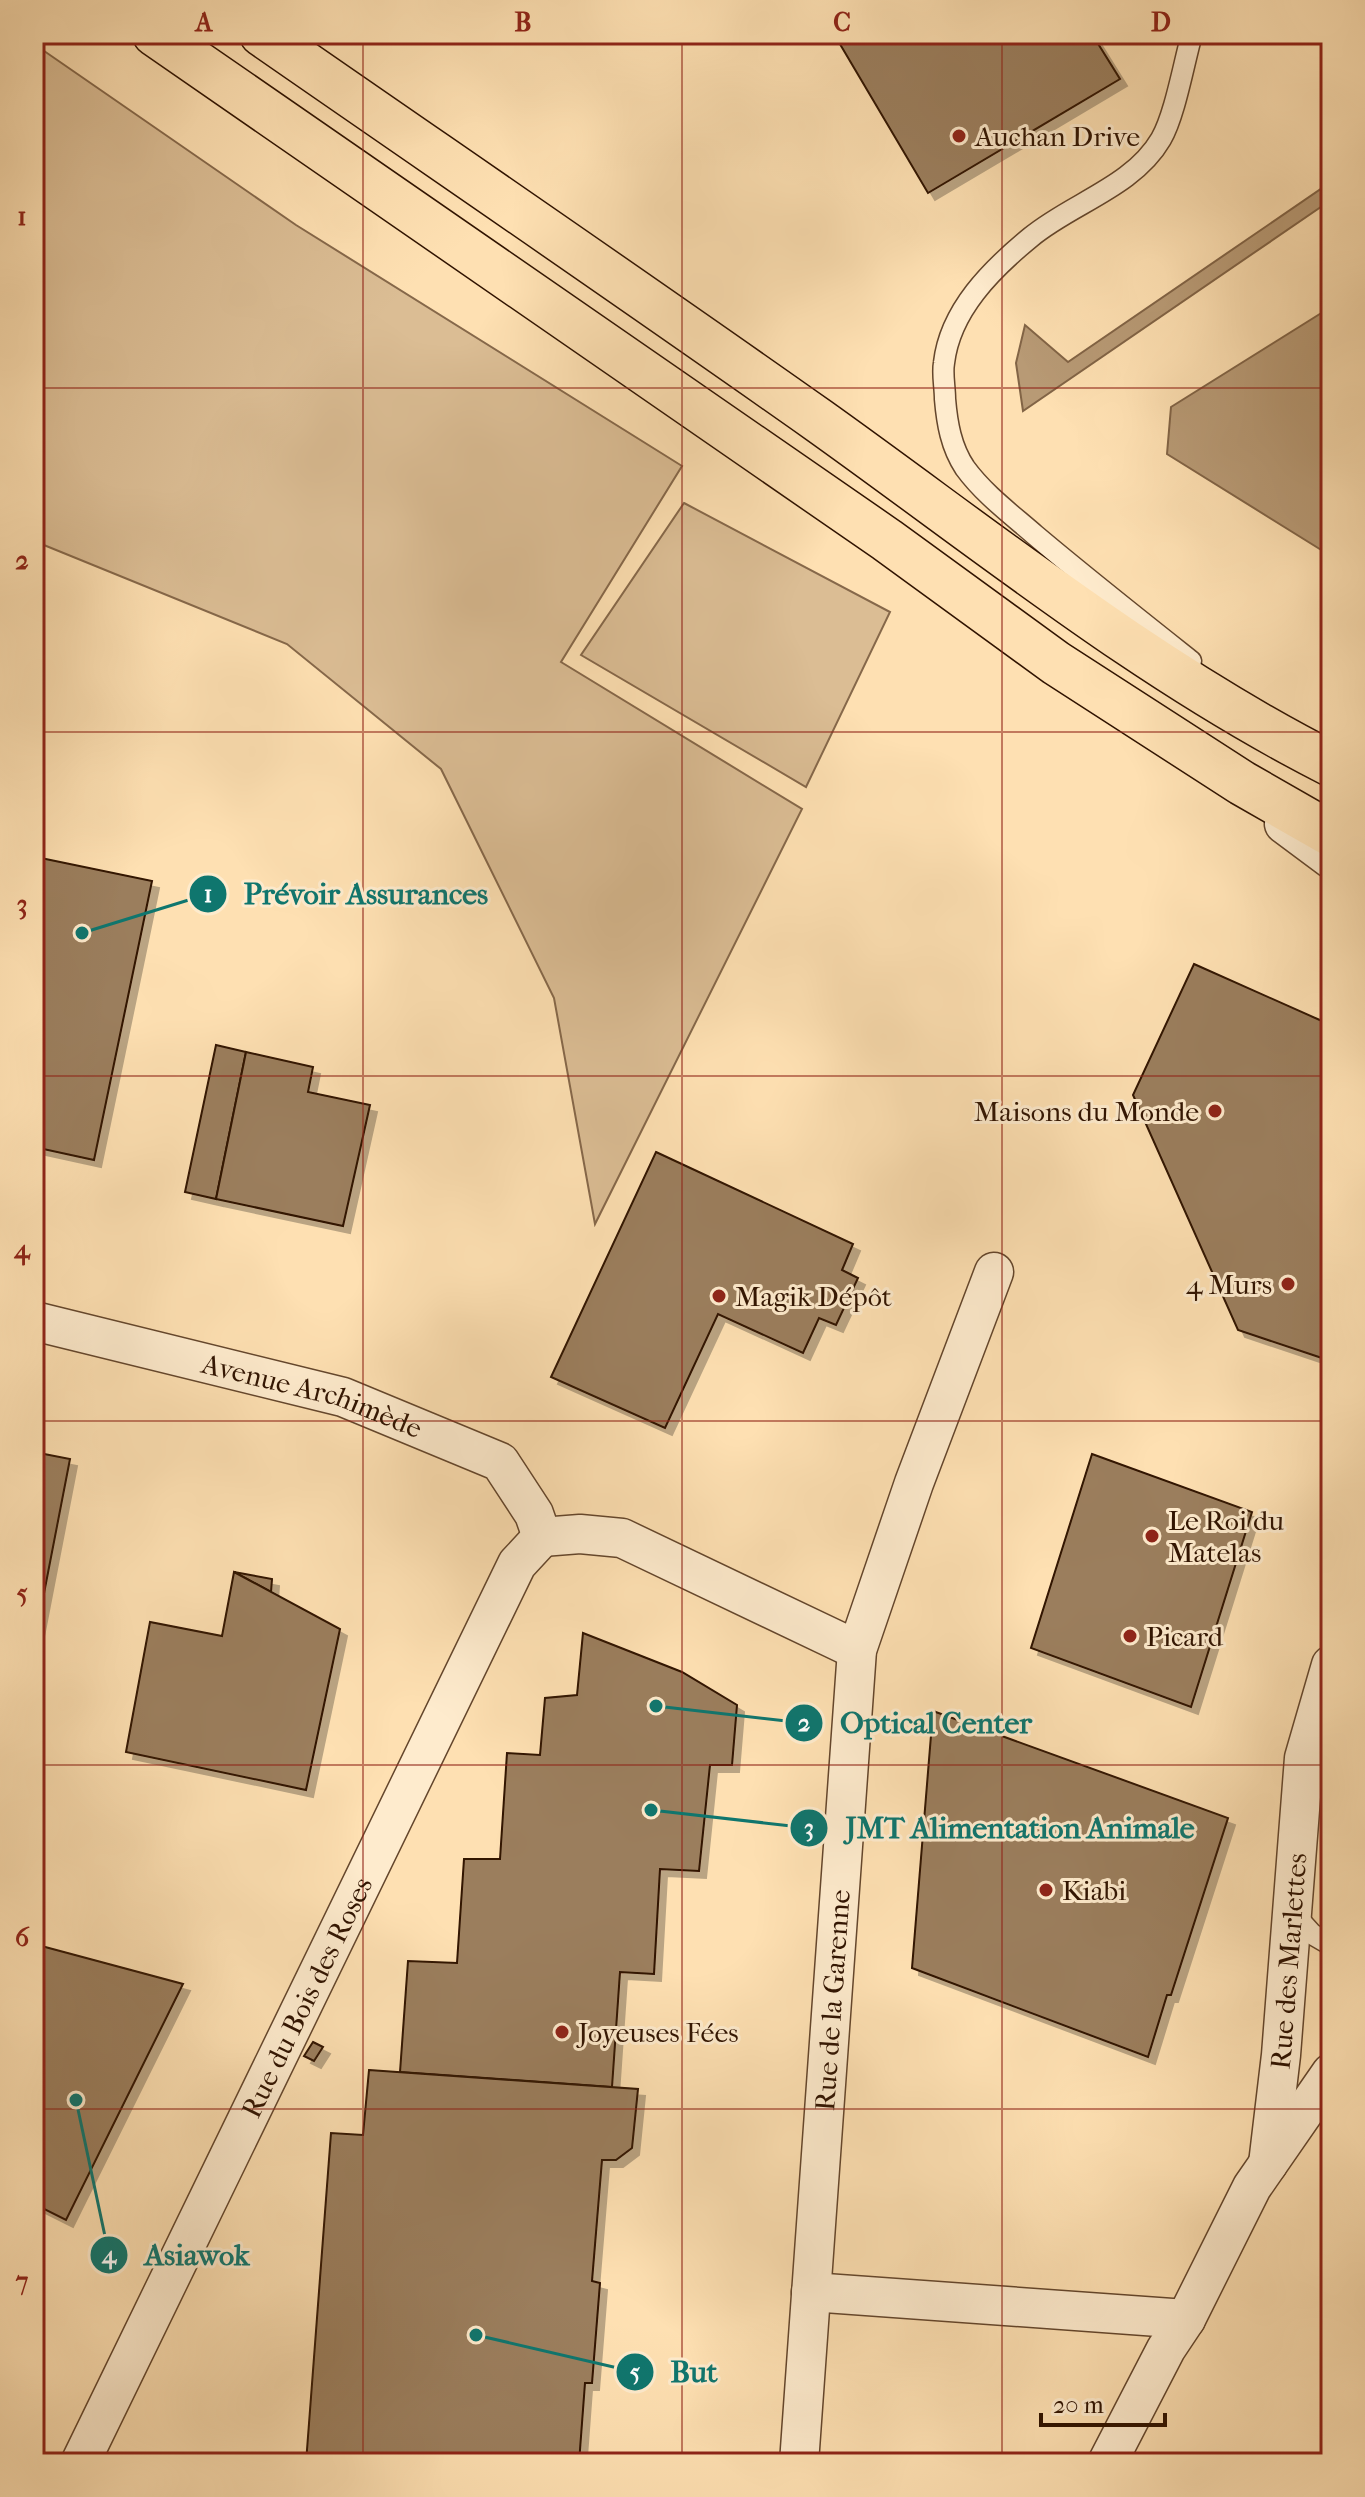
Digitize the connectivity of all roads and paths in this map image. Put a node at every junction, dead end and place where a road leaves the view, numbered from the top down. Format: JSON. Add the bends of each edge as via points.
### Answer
{"nodes":[{"id":1,"x":155,"y":34,"type":"edge"},
{"id":2,"x":262,"y":34,"type":"edge"},
{"id":3,"x":313,"y":34,"type":"edge"},
{"id":4,"x":1192,"y":34,"type":"edge"},
{"id":5,"x":655,"y":307,"type":"junction"},
{"id":6,"x":1317,"y":757,"type":"edge"},
{"id":7,"x":1242,"y":783,"type":"junction"},
{"id":8,"x":1331,"y":834,"type":"edge"},
{"id":9,"x":1331,"y":859,"type":"edge"},
{"id":10,"x":994,"y":1272,"type":"dead end"},
{"id":11,"x":34,"y":1321,"type":"edge"},
{"id":12,"x":542,"y":1537,"type":"junction"},
{"id":13,"x":857,"y":1650,"type":"junction"},
{"id":14,"x":1331,"y":1665,"type":"edge"},
{"id":15,"x":1291,"y":1910,"type":"junction"},
{"id":16,"x":1331,"y":1945,"type":"edge"},
{"id":17,"x":1331,"y":2073,"type":"edge"},
{"id":18,"x":1268,"y":2164,"type":"junction"},
{"id":19,"x":811,"y":2292,"type":"junction"},
{"id":20,"x":1186,"y":2319,"type":"junction"},
{"id":21,"x":80,"y":2463,"type":"edge"},
{"id":22,"x":799,"y":2463,"type":"edge"},
{"id":23,"x":1107,"y":2463,"type":"edge"}],
"edges":[{"from":1,"to":7,"type":"main road","via":[[887,540],[1056,663]]},
{"from":2,"to":5,"type":"main road"},
{"from":3,"to":5,"type":"main road"},
{"from":4,"to":6,"type":"lane","via":[[1161,139],[1121,180],[1033,235],[967,302],[951,332],[943,365],[947,422],[964,466],[983,490],[1076,570]]},
{"from":5,"to":6,"type":"main road","via":[[1166,668]]},
{"from":7,"to":8,"type":"main road"},
{"from":7,"to":9,"type":"street","via":[[1293,833]]},
{"from":10,"to":13,"type":"street","name":"Rue de la Garenne"},
{"from":11,"to":12,"type":"street","name":"Avenue Archimède","via":[[343,1397],[500,1462],[534,1514]]},
{"from":12,"to":13,"type":"street","via":[[622,1538]]},
{"from":12,"to":21,"type":"street","name":"Rue du Bois des Roses","via":[[517,1564]]},
{"from":13,"to":19,"type":"street","name":"Rue de la Garenne"},
{"from":14,"to":15,"type":"street","name":"Rue des Marlettes","via":[[1304,1758]]},
{"from":15,"to":16,"type":"lane","via":[[1312,1934]]},
{"from":15,"to":18,"type":"street","name":"Rue des Marlettes"},
{"from":17,"to":18,"type":"street","name":"Rue des Marlettes"},
{"from":18,"to":20,"type":"street","name":"Rue des Marlettes"},
{"from":19,"to":20,"type":"street"},
{"from":19,"to":22,"type":"street","name":"Rue de la Garenne"},
{"from":20,"to":23,"type":"street","name":"Rue des Marlettes"}]}
